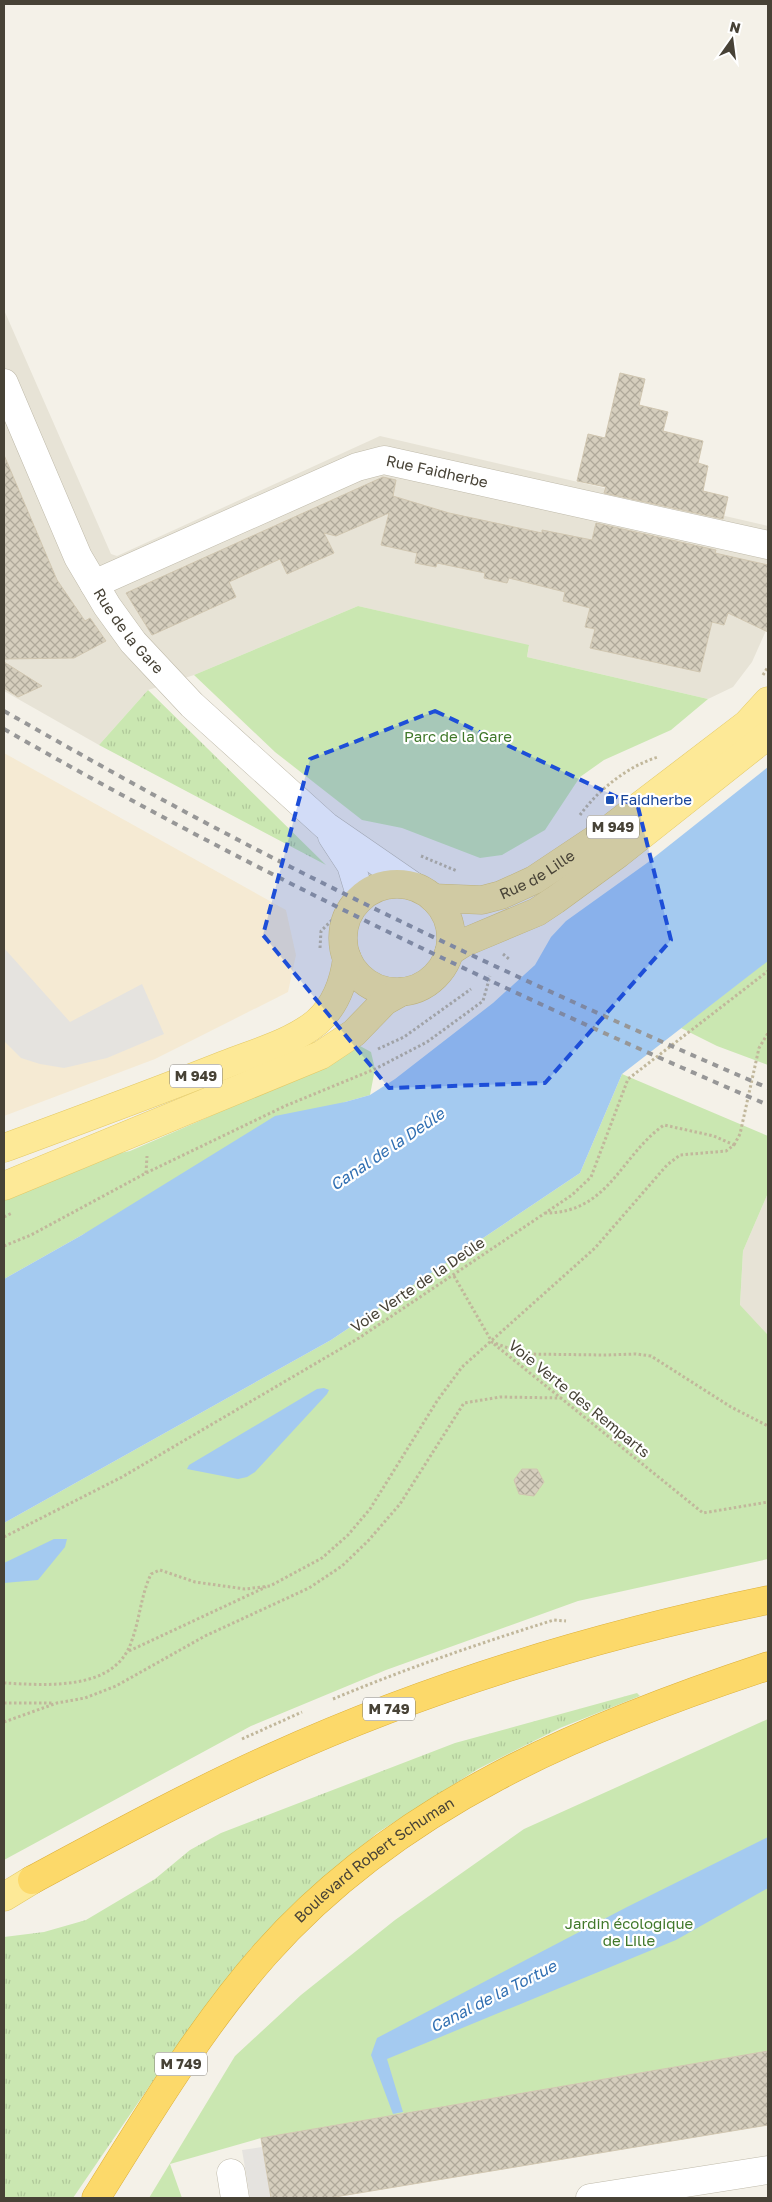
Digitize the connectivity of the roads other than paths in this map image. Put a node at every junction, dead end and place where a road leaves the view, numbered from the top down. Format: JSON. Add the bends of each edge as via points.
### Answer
{"nodes":[{"id":1,"x":4,"y":383,"type":"edge"},
{"id":2,"x":768,"y":545,"type":"edge"},
{"id":3,"x":94,"y":584,"type":"junction"},
{"id":4,"x":768,"y":701,"type":"edge"},
{"id":5,"x":768,"y":735,"type":"edge"},
{"id":6,"x":326,"y":826,"type":"junction"},
{"id":7,"x":423,"y":892,"type":"junction"},
{"id":8,"x":361,"y":898,"type":"junction"},
{"id":9,"x":449,"y":952,"type":"junction"},
{"id":10,"x":347,"y":958,"type":"junction"},
{"id":11,"x":401,"y":992,"type":"junction"},
{"id":12,"x":4,"y":1148,"type":"edge"},
{"id":13,"x":46,"y":1169,"type":"junction"},
{"id":14,"x":4,"y":1186,"type":"edge"},
{"id":15,"x":4,"y":1190,"type":"edge"},
{"id":16,"x":768,"y":1600,"type":"edge"},
{"id":17,"x":768,"y":1666,"type":"edge"},
{"id":18,"x":32,"y":1880,"type":"joint"},
{"id":19,"x":4,"y":1896,"type":"edge"},
{"id":20,"x":768,"y":2170,"type":"edge"},
{"id":21,"x":96,"y":2198,"type":"edge"},
{"id":22,"x":590,"y":2198,"type":"edge"}],
"edges":[{"from":1,"to":3,"type":"street","name":"Rue de la Gare","via":[[66,531]]},
{"from":2,"to":3,"type":"street","name":"Rue Faidherbe","via":[[384,460],[357,467]]},
{"from":3,"to":6,"type":"street","name":"Rue de la Gare","via":[[133,642],[168,681]]},
{"from":4,"to":7,"type":"main road","name":"Rue de Lille","number":"M 949","via":[[747,724],[603,834],[534,880],[482,900]]},
{"from":5,"to":9,"type":"main road","name":"Rue de Lille","number":"M 949","via":[[555,900],[529,916]]},
{"from":6,"to":7,"type":"street","name":"Rue de la Gare"},
{"from":6,"to":8,"type":"street","name":"Rue de la Gare","via":[[351,865]]},
{"from":7,"to":8,"type":"main road","via":[[389,885],[374,889]]},
{"from":7,"to":9,"type":"main road","via":[[442,909],[449,922]]},
{"from":8,"to":10,"type":"main road","via":[[345,923],[343,942]]},
{"from":9,"to":11,"type":"main road","via":[[443,967],[432,980]]},
{"from":10,"to":11,"type":"main road","via":[[357,974],[373,986]]},
{"from":10,"to":12,"type":"main road","number":"M 949","via":[[334,1001],[326,1013],[305,1030],[154,1092]]},
{"from":11,"to":13,"type":"main road","number":"M 949","via":[[385,1001],[354,1033],[321,1055]]},
{"from":13,"to":14,"type":"main road"},
{"from":13,"to":15,"type":"street"},
{"from":16,"to":18,"type":"highway","number":"M 749","via":[[557,1651],[389,1709],[247,1769]]},
{"from":17,"to":21,"type":"highway","name":"Boulevard Robert Schuman","number":"M 749","via":[[673,1699],[561,1744],[443,1806],[378,1851],[303,1915],[236,1988],[184,2060]]},
{"from":18,"to":19,"type":"main road"},
{"from":20,"to":22,"type":"street"}]}
